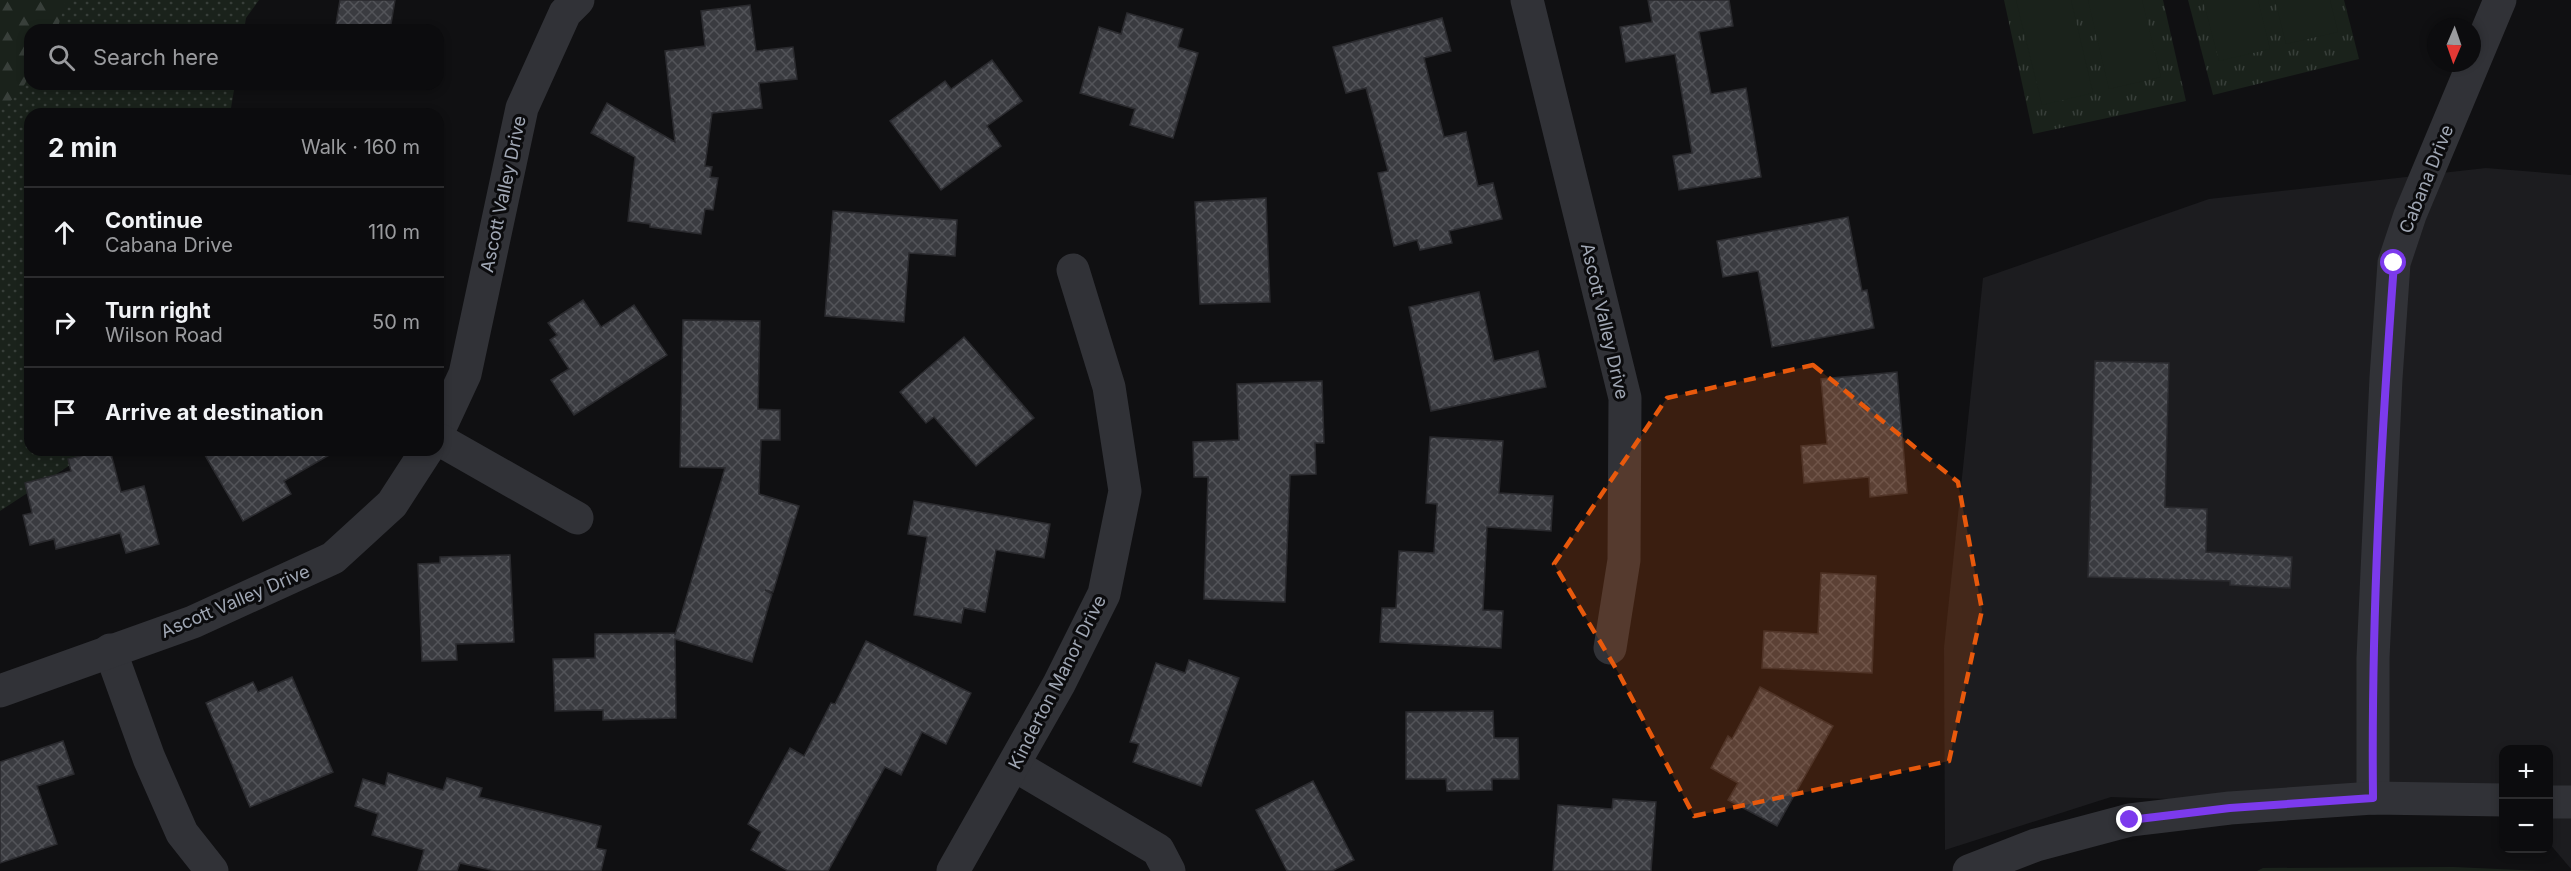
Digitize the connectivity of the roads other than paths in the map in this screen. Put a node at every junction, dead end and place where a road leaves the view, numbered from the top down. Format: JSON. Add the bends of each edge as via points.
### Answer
{"nodes":[{"id":1,"x":578,"y":0,"type":"edge"},
{"id":2,"x":1527,"y":0,"type":"edge"},
{"id":3,"x":2500,"y":0,"type":"edge"},
{"id":4,"x":1073,"y":270,"type":"dead end"},
{"id":5,"x":444,"y":419,"type":"edge"},
{"id":6,"x":444,"y":442,"type":"edge"},
{"id":7,"x":423,"y":456,"type":"edge"},
{"id":8,"x":577,"y":518,"type":"dead end"},
{"id":9,"x":1610,"y":648,"type":"dead end"},
{"id":10,"x":110,"y":650,"type":"junction"},
{"id":11,"x":0,"y":691,"type":"edge"},
{"id":12,"x":1014,"y":765,"type":"junction"},
{"id":13,"x":2373,"y":798,"type":"junction"},
{"id":14,"x":2499,"y":800,"type":"edge"},
{"id":15,"x":2553,"y":802,"type":"edge"},
{"id":16,"x":2571,"y":802,"type":"edge"},
{"id":17,"x":212,"y":871,"type":"edge"},
{"id":18,"x":953,"y":871,"type":"edge"},
{"id":19,"x":1169,"y":871,"type":"edge"},
{"id":20,"x":1969,"y":871,"type":"edge"}],
"edges":[{"from":1,"to":5,"type":"street","name":"Ascott Valley Drive","via":[[565,13],[522,108],[465,374]]},
{"from":2,"to":9,"type":"street","name":"Ascott Valley Drive","via":[[1625,398],[1624,560]]},
{"from":3,"to":13,"type":"street","name":"Cabana Drive","via":[[2410,214],[2394,263],[2373,658]]},
{"from":4,"to":12,"type":"street","name":"Kinderton Manor Drive","via":[[1109,387],[1125,491],[1104,594]]},
{"from":6,"to":8,"type":"street"},
{"from":7,"to":10,"type":"street","name":"Ascott Valley Drive","via":[[392,504],[333,558],[193,621]]},
{"from":10,"to":11,"type":"street","name":"Ascott Valley Drive"},
{"from":10,"to":17,"type":"street","via":[[149,758],[182,833]]},
{"from":12,"to":18,"type":"street","name":"Kinderton Manor Drive"},
{"from":12,"to":19,"type":"street","via":[[1158,850]]},
{"from":13,"to":14,"type":"street"},
{"from":13,"to":20,"type":"street","via":[[2130,820],[2036,845]]},
{"from":15,"to":16,"type":"street"}]}
